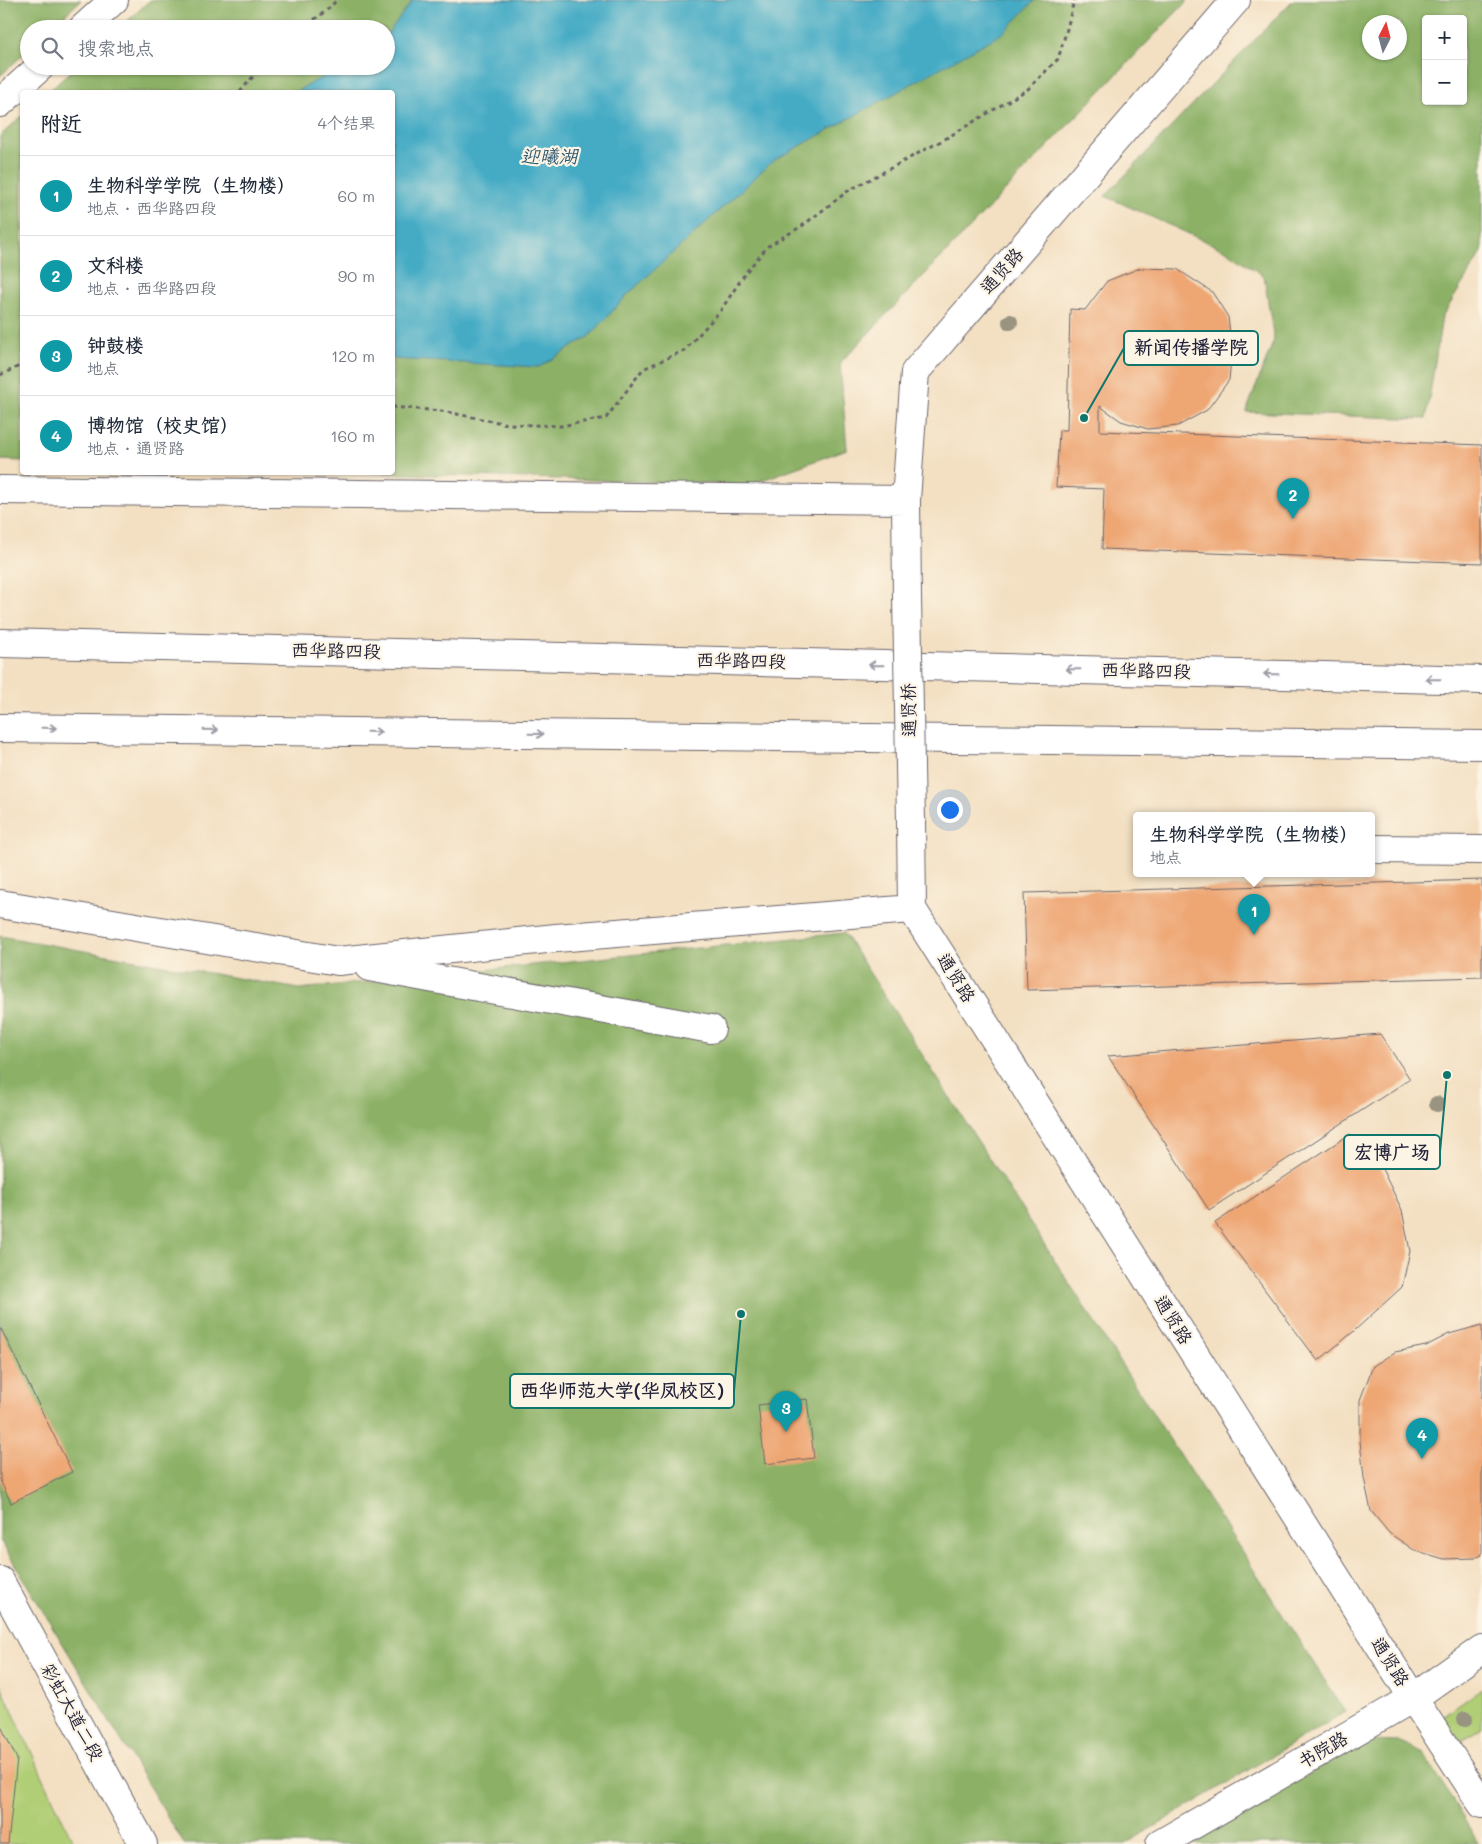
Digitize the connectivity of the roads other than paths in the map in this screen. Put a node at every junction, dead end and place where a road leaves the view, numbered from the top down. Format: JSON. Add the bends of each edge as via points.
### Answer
{"nodes":[{"id":1,"x":114,"y":0,"type":"edge"},
{"id":2,"x":1236,"y":0,"type":"edge"},
{"id":3,"x":92,"y":20,"type":"edge"},
{"id":4,"x":31,"y":75,"type":"edge"},
{"id":5,"x":0,"y":103,"type":"edge"},
{"id":6,"x":0,"y":490,"type":"edge"},
{"id":7,"x":906,"y":500,"type":"junction"},
{"id":8,"x":908,"y":597,"type":"joint"},
{"id":9,"x":0,"y":643,"type":"edge"},
{"id":10,"x":1482,"y":680,"type":"edge"},
{"id":11,"x":0,"y":728,"type":"edge"},
{"id":12,"x":1482,"y":744,"type":"edge"},
{"id":13,"x":1375,"y":849,"type":"edge"},
{"id":14,"x":1482,"y":850,"type":"edge"},
{"id":15,"x":0,"y":904,"type":"edge"},
{"id":16,"x":912,"y":908,"type":"junction"},
{"id":17,"x":338,"y":961,"type":"junction"},
{"id":18,"x":711,"y":1028,"type":"dead end"},
{"id":19,"x":0,"y":1581,"type":"edge"},
{"id":20,"x":1482,"y":1649,"type":"edge"},
{"id":21,"x":1412,"y":1698,"type":"junction"},
{"id":22,"x":1482,"y":1804,"type":"edge"},
{"id":23,"x":144,"y":1844,"type":"edge"},
{"id":24,"x":1160,"y":1844,"type":"edge"}],
"edges":[{"from":1,"to":3,"type":"street"},
{"from":2,"to":7,"type":"street","name":"通贤路","via":[[915,372]]},
{"from":4,"to":5,"type":"street"},
{"from":6,"to":7,"type":"street"},
{"from":7,"to":8,"type":"street","name":"通贤路"},
{"from":8,"to":16,"type":"street","name":"通贤桥","bridge":true},
{"from":10,"to":9,"type":"street","name":"西华路四段","one_way":true},
{"from":11,"to":12,"type":"street","one_way":true},
{"from":13,"to":14,"type":"street"},
{"from":15,"to":17,"type":"street"},
{"from":16,"to":17,"type":"street","via":[[556,938]]},
{"from":16,"to":21,"type":"street","name":"通贤路"},
{"from":17,"to":18,"type":"street"},
{"from":19,"to":23,"type":"street","name":"彩虹大道二段"},
{"from":20,"to":21,"type":"street","name":"书院路"},
{"from":21,"to":22,"type":"street","name":"通贤路"},
{"from":21,"to":24,"type":"street","name":"书院路"}]}
